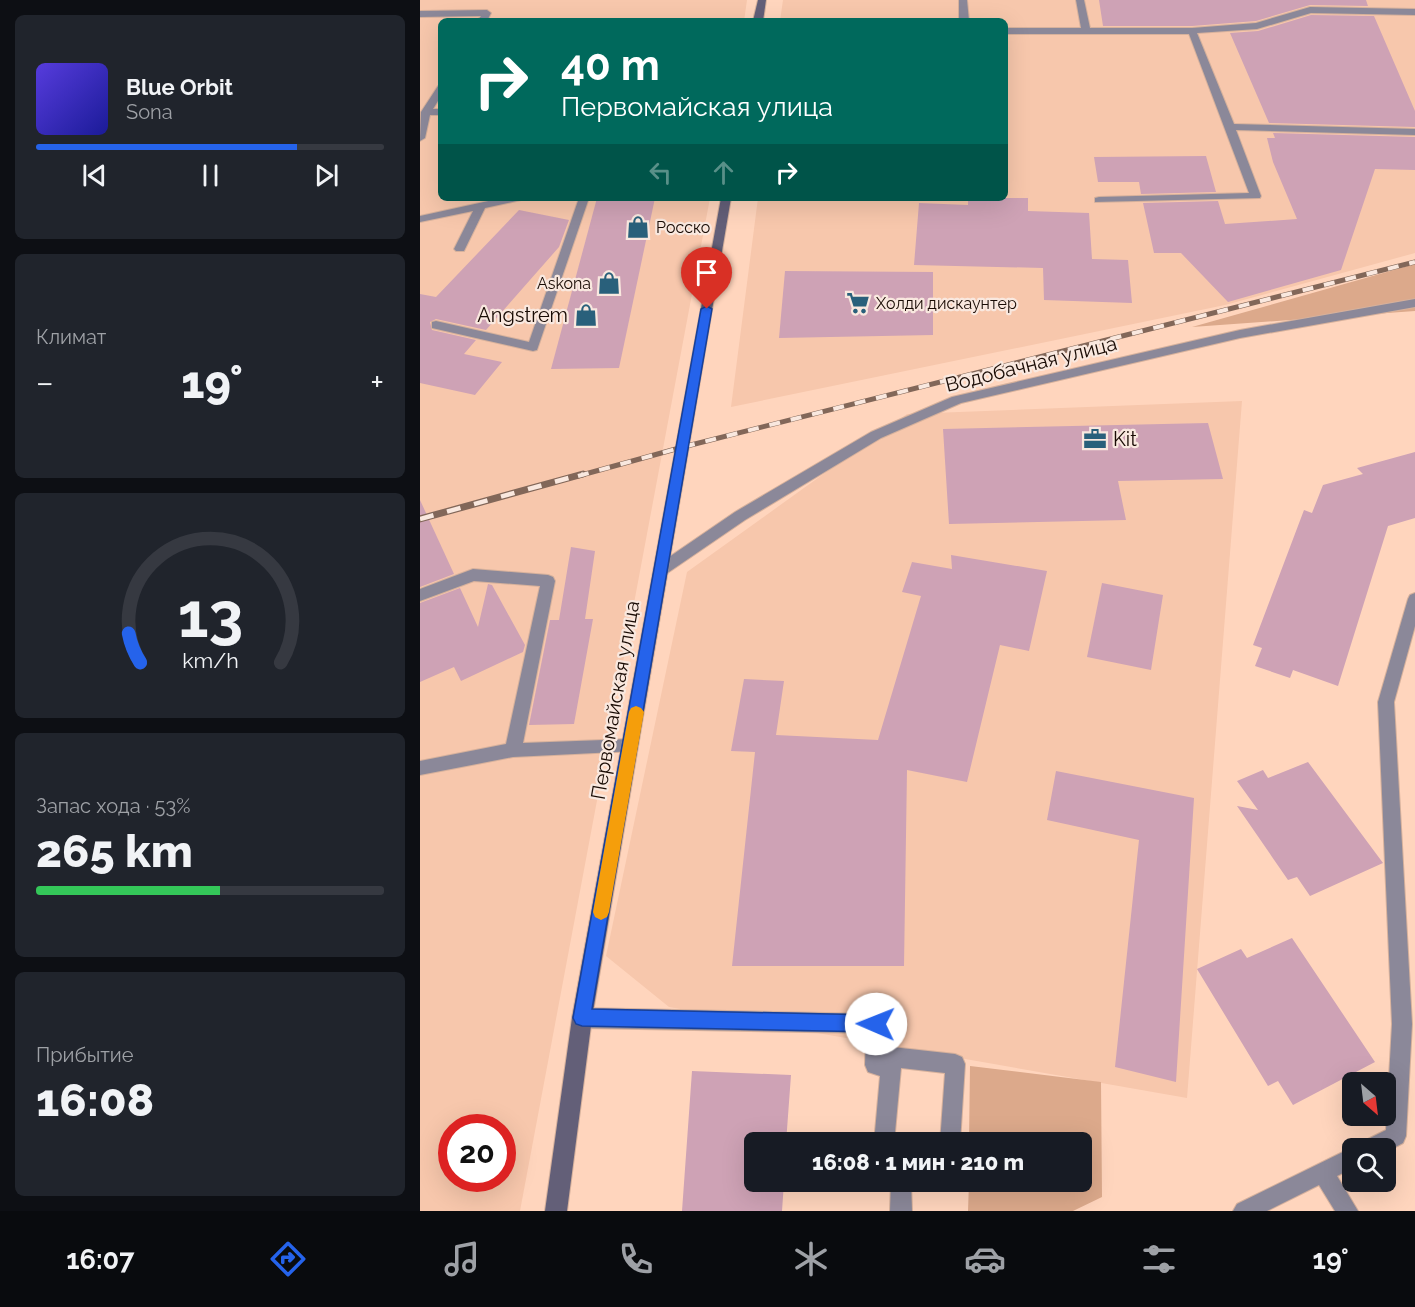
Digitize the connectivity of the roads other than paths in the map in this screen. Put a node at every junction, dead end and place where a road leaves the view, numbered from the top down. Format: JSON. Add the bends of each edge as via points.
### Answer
{"nodes":[{"id":1,"x":762,"y":0,"type":"edge"},
{"id":2,"x":963,"y":0,"type":"edge"},
{"id":3,"x":1080,"y":0,"type":"edge"},
{"id":4,"x":1415,"y":12,"type":"edge"},
{"id":5,"x":420,"y":14,"type":"edge"},
{"id":6,"x":484,"y":18,"type":"edge"},
{"id":7,"x":759,"y":18,"type":"edge"},
{"id":8,"x":964,"y":18,"type":"edge"},
{"id":9,"x":1086,"y":30,"type":"junction"},
{"id":10,"x":1008,"y":31,"type":"edge"},
{"id":11,"x":1192,"y":31,"type":"junction"},
{"id":12,"x":438,"y":93,"type":"edge"},
{"id":13,"x":426,"y":112,"type":"junction"},
{"id":14,"x":438,"y":112,"type":"edge"},
{"id":15,"x":1230,"y":127,"type":"junction"},
{"id":16,"x":1415,"y":132,"type":"edge"},
{"id":17,"x":420,"y":138,"type":"edge"},
{"id":18,"x":1099,"y":200,"type":"dead end"},
{"id":19,"x":504,"y":201,"type":"edge"},
{"id":20,"x":583,"y":201,"type":"edge"},
{"id":21,"x":725,"y":201,"type":"edge"},
{"id":22,"x":481,"y":206,"type":"junction"},
{"id":23,"x":420,"y":219,"type":"edge"},
{"id":24,"x":460,"y":249,"type":"dead end"},
{"id":25,"x":1415,"y":303,"type":"edge"},
{"id":26,"x":436,"y":325,"type":"dead end"},
{"id":27,"x":661,"y":570,"type":"junction"},
{"id":28,"x":420,"y":595,"type":"edge"},
{"id":29,"x":1415,"y":599,"type":"edge"},
{"id":30,"x":630,"y":746,"type":"junction"},
{"id":31,"x":513,"y":750,"type":"junction"},
{"id":32,"x":420,"y":768,"type":"edge"},
{"id":33,"x":582,"y":1018,"type":"junction"},
{"id":34,"x":891,"y":1068,"type":"junction"},
{"id":35,"x":885,"y":1132,"type":"edge"},
{"id":36,"x":951,"y":1132,"type":"edge"},
{"id":37,"x":1392,"y":1138,"type":"edge"},
{"id":38,"x":1342,"y":1162,"type":"edge"},
{"id":39,"x":1323,"y":1172,"type":"junction"},
{"id":40,"x":901,"y":1192,"type":"edge"},
{"id":41,"x":556,"y":1211,"type":"edge"},
{"id":42,"x":901,"y":1211,"type":"edge"},
{"id":43,"x":1244,"y":1211,"type":"edge"},
{"id":44,"x":1347,"y":1211,"type":"edge"}],
"edges":[{"from":1,"to":7,"type":"main road"},
{"from":2,"to":8,"type":"street"},
{"from":3,"to":9,"type":"street"},
{"from":4,"to":11,"type":"street","via":[[1310,10],[1257,26]]},
{"from":5,"to":6,"type":"street","via":[[487,13]]},
{"from":9,"to":10,"type":"street"},
{"from":9,"to":11,"type":"street"},
{"from":11,"to":15,"type":"street"},
{"from":12,"to":13,"type":"street"},
{"from":13,"to":14,"type":"street"},
{"from":13,"to":17,"type":"street"},
{"from":15,"to":16,"type":"street"},
{"from":15,"to":18,"type":"street","via":[[1256,196]]},
{"from":19,"to":22,"type":"street"},
{"from":20,"to":26,"type":"street","via":[[533,347]]},
{"from":21,"to":27,"type":"main road","name":"Первомайская улица"},
{"from":22,"to":23,"type":"street"},
{"from":22,"to":24,"type":"street"},
{"from":25,"to":27,"type":"street","name":"Водобачная улица","via":[[1240,334],[957,400],[876,435],[740,516]]},
{"from":27,"to":30,"type":"main road","name":"Первомайская улица"},
{"from":28,"to":31,"type":"street","via":[[473,575],[548,580]]},
{"from":29,"to":37,"type":"street","via":[[1386,702],[1402,1024],[1396,1136]]},
{"from":30,"to":31,"type":"street"},
{"from":30,"to":33,"type":"main road","name":"Первомайская улица"},
{"from":31,"to":32,"type":"street"},
{"from":33,"to":34,"type":"street","via":[[876,1024],[875,1065]]},
{"from":33,"to":41,"type":"main road","name":"Первомайская улица"},
{"from":34,"to":35,"type":"street"},
{"from":34,"to":36,"type":"street","via":[[892,1057],[955,1064]]},
{"from":38,"to":39,"type":"street"},
{"from":39,"to":43,"type":"street"},
{"from":39,"to":44,"type":"street"},
{"from":40,"to":42,"type":"street"}]}
